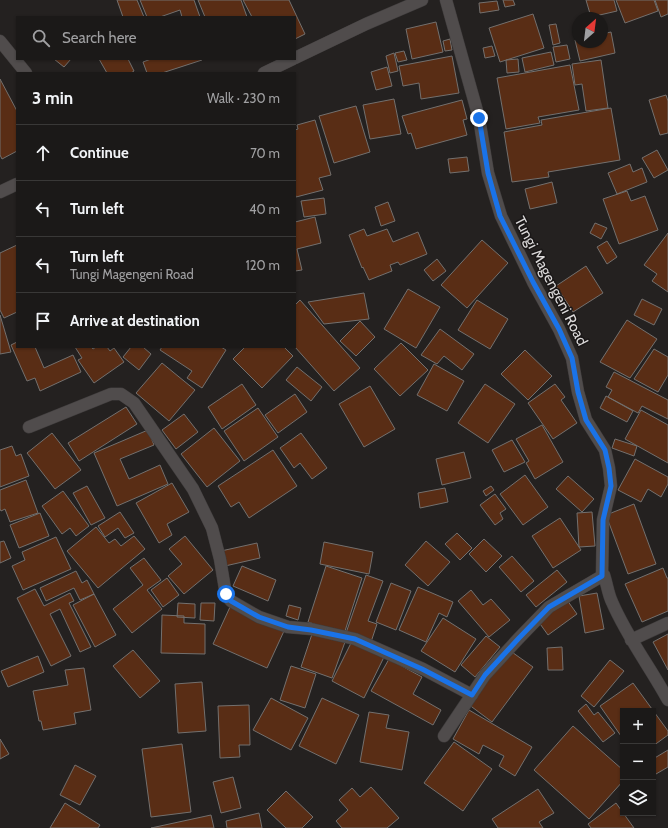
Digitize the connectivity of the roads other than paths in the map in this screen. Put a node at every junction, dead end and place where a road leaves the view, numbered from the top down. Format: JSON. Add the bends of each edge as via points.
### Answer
{"nodes":[{"id":1,"x":422,"y":0,"type":"edge"},
{"id":2,"x":446,"y":0,"type":"edge"},
{"id":3,"x":0,"y":41,"type":"edge"},
{"id":4,"x":296,"y":58,"type":"edge"},
{"id":5,"x":292,"y":60,"type":"edge"},
{"id":6,"x":25,"y":72,"type":"edge"},
{"id":7,"x":266,"y":72,"type":"edge"},
{"id":8,"x":16,"y":184,"type":"edge"},
{"id":9,"x":0,"y":192,"type":"edge"},
{"id":10,"x":29,"y":427,"type":"dead end"},
{"id":11,"x":602,"y":576,"type":"junction"},
{"id":12,"x":668,"y":623,"type":"edge"},
{"id":13,"x":631,"y":640,"type":"junction"},
{"id":14,"x":472,"y":695,"type":"junction"},
{"id":15,"x":668,"y":700,"type":"edge"},
{"id":16,"x":444,"y":736,"type":"dead end"}],
"edges":[{"from":1,"to":4,"type":"street"},
{"from":2,"to":11,"type":"street","name":"Tungi Magengeni Road","via":[[479,118],[488,173],[500,216],[559,329],[572,358],[586,420],[605,450],[611,486],[603,520]]},
{"from":3,"to":6,"type":"street"},
{"from":5,"to":7,"type":"street"},
{"from":8,"to":9,"type":"street"},
{"from":10,"to":14,"type":"street","via":[[111,394],[121,394],[134,403],[192,489],[212,528],[226,594],[231,601],[259,617],[288,627],[355,639]]},
{"from":11,"to":13,"type":"street","name":"Tungi Magengeni Road","via":[[604,575],[611,601]]},
{"from":11,"to":14,"type":"street","via":[[549,607],[485,675]]},
{"from":12,"to":13,"type":"street"},
{"from":13,"to":15,"type":"street","name":"Tungi Magengeni Road"},
{"from":14,"to":16,"type":"street"}]}
